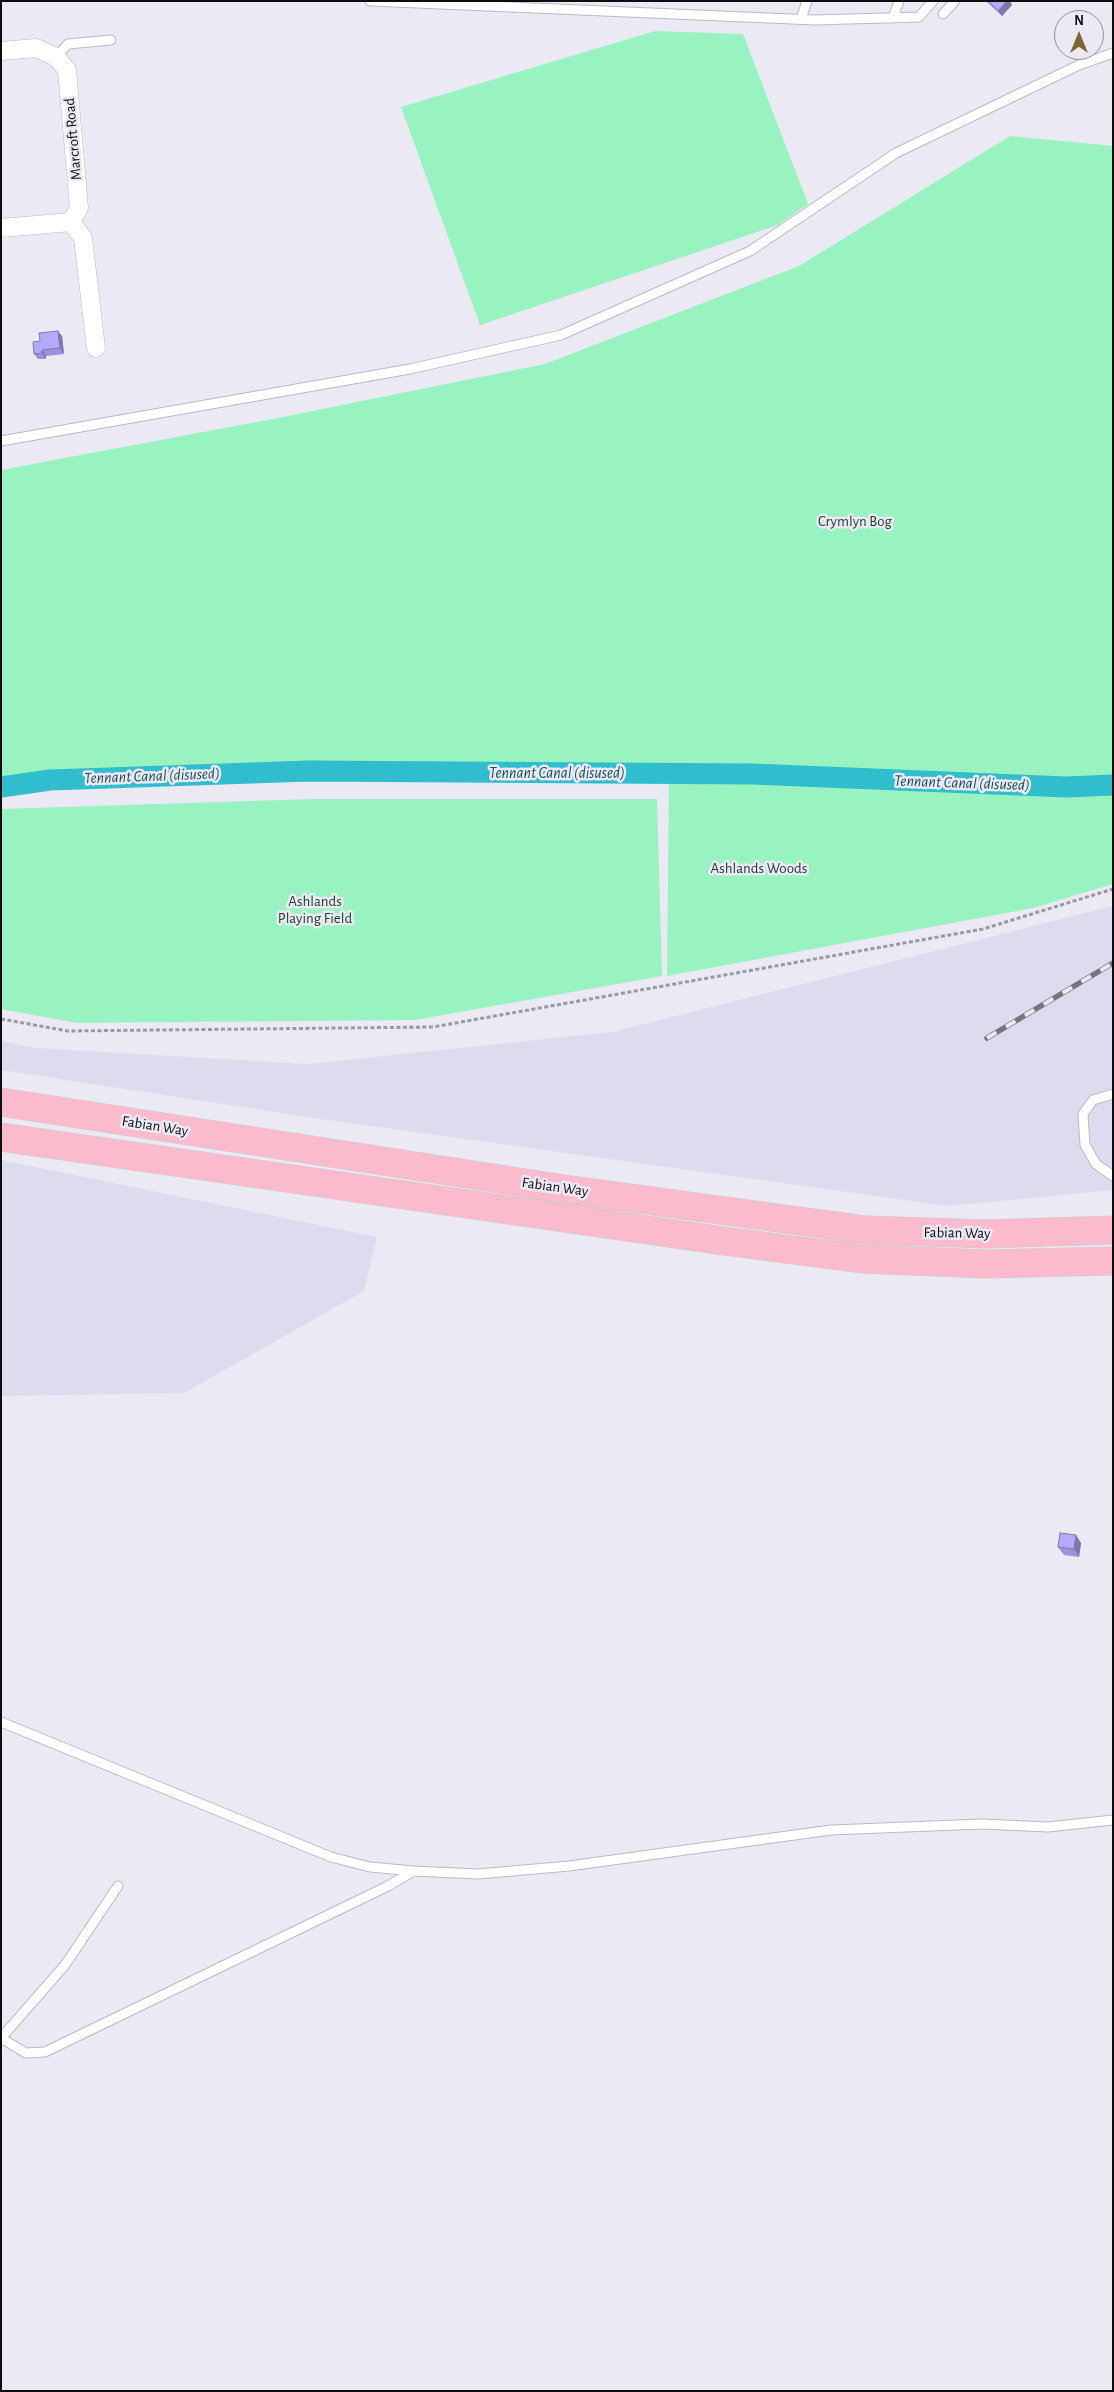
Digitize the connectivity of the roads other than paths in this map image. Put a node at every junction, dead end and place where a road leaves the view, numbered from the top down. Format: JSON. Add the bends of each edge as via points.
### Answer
{"nodes":[{"id":1,"x":370,"y":1,"type":"edge"},
{"id":2,"x":807,"y":1,"type":"edge"},
{"id":3,"x":899,"y":1,"type":"edge"},
{"id":4,"x":933,"y":1,"type":"edge"},
{"id":5,"x":955,"y":1,"type":"edge"},
{"id":6,"x":944,"y":14,"type":"dead end"},
{"id":7,"x":893,"y":18,"type":"junction"},
{"id":8,"x":801,"y":19,"type":"junction"},
{"id":9,"x":111,"y":40,"type":"dead end"},
{"id":10,"x":1,"y":50,"type":"edge"},
{"id":11,"x":1113,"y":53,"type":"edge"},
{"id":12,"x":56,"y":57,"type":"junction"},
{"id":13,"x":71,"y":222,"type":"junction"},
{"id":14,"x":1,"y":228,"type":"edge"},
{"id":15,"x":96,"y":348,"type":"dead end"},
{"id":16,"x":1,"y":441,"type":"edge"},
{"id":17,"x":1113,"y":1094,"type":"edge"},
{"id":18,"x":1,"y":1102,"type":"edge"},
{"id":19,"x":1,"y":1137,"type":"edge"},
{"id":20,"x":1113,"y":1176,"type":"edge"},
{"id":21,"x":1113,"y":1230,"type":"edge"},
{"id":22,"x":1113,"y":1261,"type":"edge"},
{"id":23,"x":1,"y":1722,"type":"edge"},
{"id":24,"x":1113,"y":1820,"type":"edge"},
{"id":25,"x":414,"y":1871,"type":"junction"},
{"id":26,"x":118,"y":1886,"type":"dead end"},
{"id":27,"x":1,"y":2038,"type":"edge"}],
"edges":[{"from":1,"to":8,"type":"lane"},
{"from":2,"to":8,"type":"lane"},
{"from":3,"to":7,"type":"lane"},
{"from":4,"to":7,"type":"lane","via":[[919,17]]},
{"from":5,"to":6,"type":"lane"},
{"from":7,"to":8,"type":"lane"},
{"from":9,"to":12,"type":"lane","via":[[68,44]]},
{"from":10,"to":12,"type":"street","via":[[36,48]]},
{"from":11,"to":16,"type":"lane","via":[[1079,65],[896,152],[750,251],[561,335],[410,369]]},
{"from":12,"to":13,"type":"street","name":"Marcroft Road","via":[[67,70],[79,208]]},
{"from":13,"to":14,"type":"street"},
{"from":13,"to":15,"type":"street","via":[[83,238]]},
{"from":17,"to":20,"type":"lane","via":[[1093,1100],[1083,1114],[1085,1145],[1096,1164]]},
{"from":18,"to":21,"type":"highway","name":"Fabian Way","via":[[564,1189],[866,1230],[985,1234]]},
{"from":19,"to":22,"type":"highway","name":"Fabian Way","via":[[863,1259],[987,1264]]},
{"from":23,"to":25,"type":"lane","via":[[331,1857],[370,1867]]},
{"from":24,"to":25,"type":"lane","via":[[1048,1827],[982,1824],[831,1830],[569,1866],[478,1874]]},
{"from":25,"to":27,"type":"lane","via":[[45,2052],[26,2053]]},
{"from":26,"to":27,"type":"lane","via":[[65,1965]]}]}
